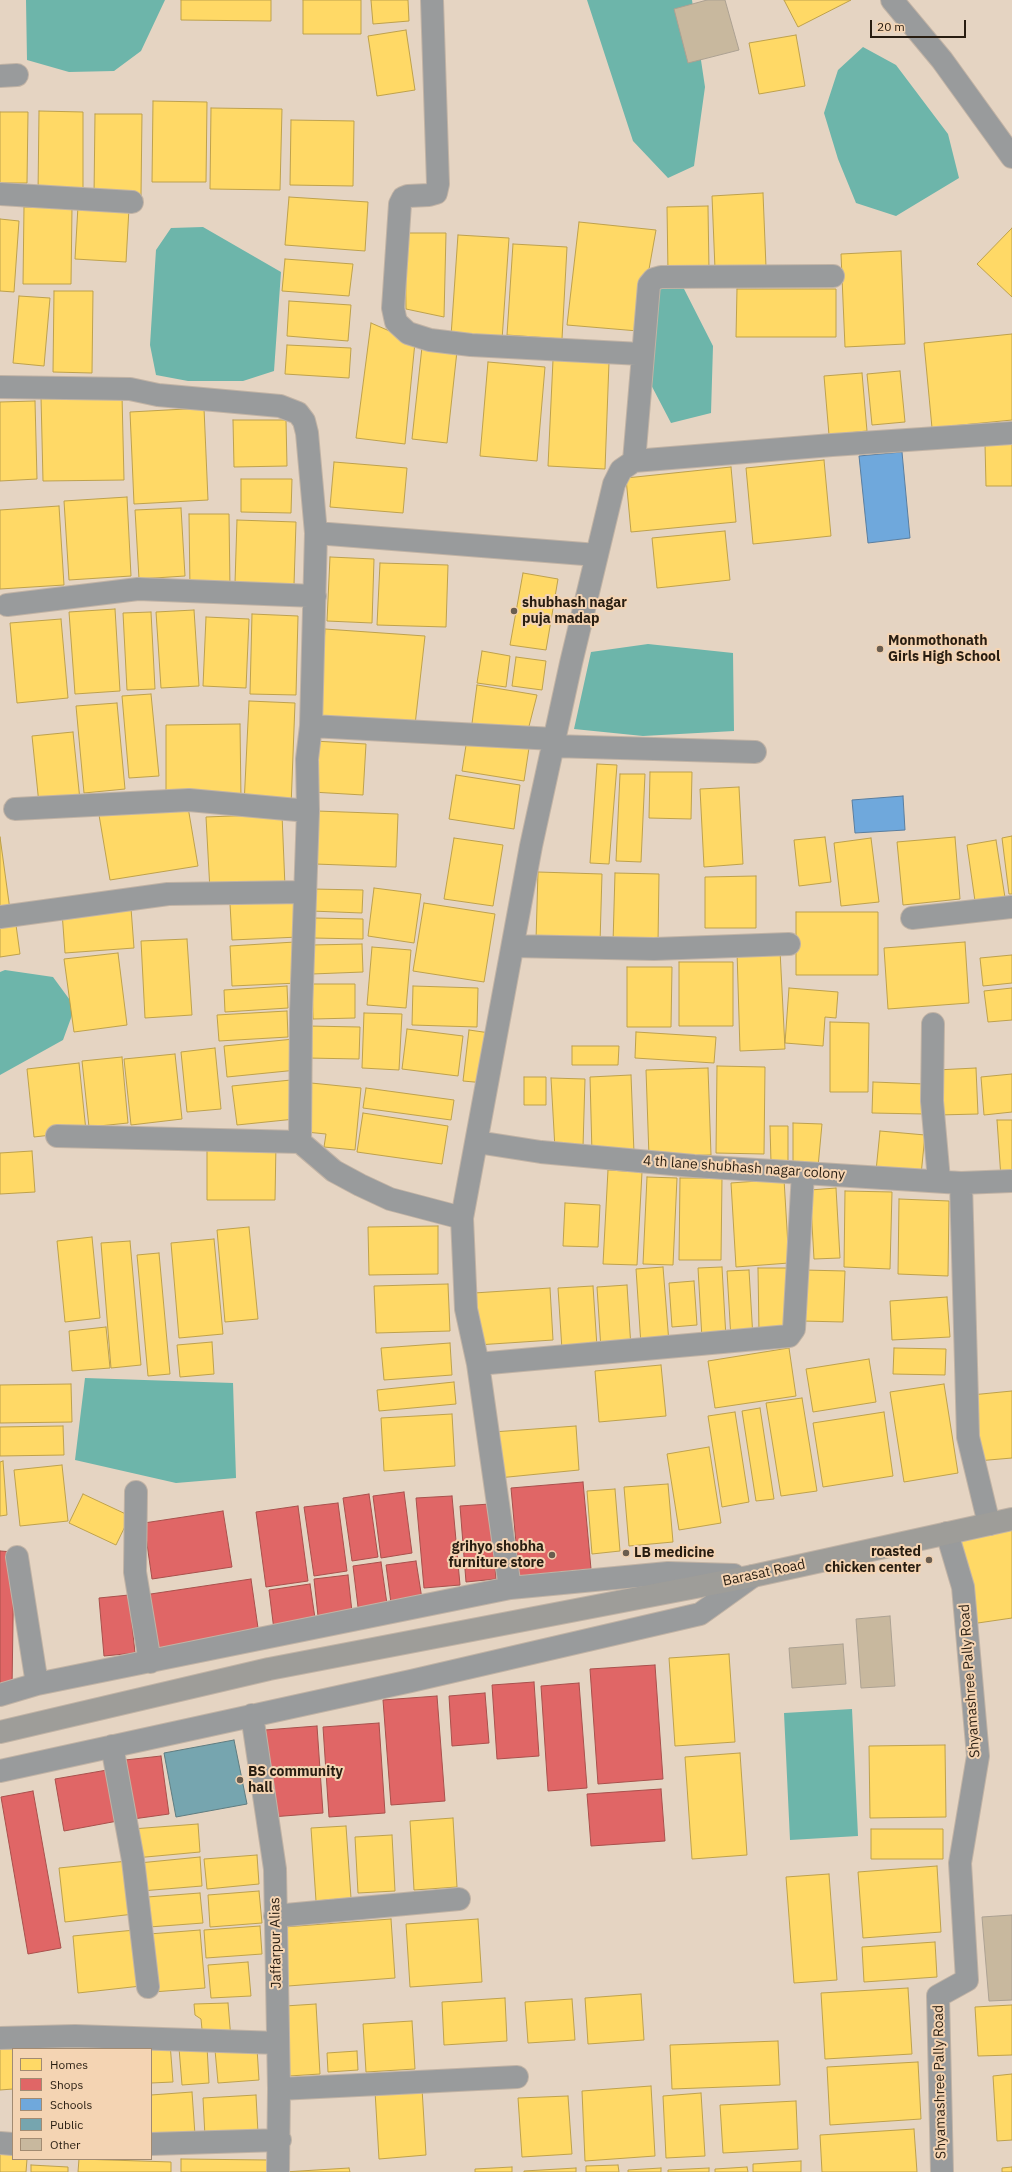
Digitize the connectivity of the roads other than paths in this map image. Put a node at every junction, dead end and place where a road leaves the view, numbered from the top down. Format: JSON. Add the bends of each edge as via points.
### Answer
{"nodes":[{"id":1,"x":432,"y":0,"type":"edge"},
{"id":2,"x":892,"y":0,"type":"edge"},
{"id":3,"x":1012,"y":157,"type":"edge"},
{"id":4,"x":0,"y":194,"type":"edge"},
{"id":5,"x":132,"y":202,"type":"dead end"},
{"id":6,"x":833,"y":276,"type":"dead end"},
{"id":7,"x":641,"y":354,"type":"junction"},
{"id":8,"x":0,"y":387,"type":"edge"},
{"id":9,"x":1012,"y":433,"type":"edge"},
{"id":10,"x":634,"y":461,"type":"junction"},
{"id":11,"x":316,"y":533,"type":"junction"},
{"id":12,"x":597,"y":555,"type":"junction"},
{"id":13,"x":315,"y":596,"type":"junction"},
{"id":14,"x":7,"y":605,"type":"dead end"},
{"id":15,"x":311,"y":726,"type":"junction"},
{"id":16,"x":554,"y":742,"type":"junction"},
{"id":17,"x":755,"y":752,"type":"dead end"},
{"id":18,"x":15,"y":809,"type":"dead end"},
{"id":19,"x":308,"y":811,"type":"junction"},
{"id":20,"x":304,"y":892,"type":"junction"},
{"id":21,"x":1012,"y":907,"type":"edge"},
{"id":22,"x":0,"y":917,"type":"edge"},
{"id":23,"x":912,"y":918,"type":"dead end"},
{"id":24,"x":789,"y":944,"type":"dead end"},
{"id":25,"x":513,"y":946,"type":"junction"},
{"id":26,"x":933,"y":1024,"type":"dead end"},
{"id":27,"x":57,"y":1136,"type":"dead end"},
{"id":28,"x":300,"y":1142,"type":"junction"},
{"id":29,"x":477,"y":1142,"type":"junction"},
{"id":30,"x":803,"y":1173,"type":"junction"},
{"id":31,"x":939,"y":1180,"type":"junction"},
{"id":32,"x":1012,"y":1181,"type":"edge"},
{"id":33,"x":961,"y":1183,"type":"junction"},
{"id":34,"x":462,"y":1218,"type":"junction"},
{"id":35,"x":478,"y":1364,"type":"junction"},
{"id":36,"x":136,"y":1492,"type":"dead end"},
{"id":37,"x":1012,"y":1519,"type":"edge"},
{"id":38,"x":989,"y":1524,"type":"junction"},
{"id":39,"x":947,"y":1533,"type":"junction"},
{"id":40,"x":17,"y":1556,"type":"dead end"},
{"id":41,"x":752,"y":1576,"type":"junction"},
{"id":42,"x":510,"y":1588,"type":"junction"},
{"id":43,"x":150,"y":1662,"type":"junction"},
{"id":44,"x":37,"y":1684,"type":"junction"},
{"id":45,"x":0,"y":1695,"type":"edge"},
{"id":46,"x":252,"y":1715,"type":"junction"},
{"id":47,"x":0,"y":1732,"type":"edge"},
{"id":48,"x":112,"y":1746,"type":"junction"},
{"id":49,"x":0,"y":1771,"type":"edge"},
{"id":50,"x":459,"y":1899,"type":"dead end"},
{"id":51,"x":275,"y":1916,"type":"junction"},
{"id":52,"x":148,"y":1987,"type":"dead end"},
{"id":53,"x":0,"y":2038,"type":"edge"},
{"id":54,"x":278,"y":2043,"type":"junction"},
{"id":55,"x":517,"y":2077,"type":"dead end"},
{"id":56,"x":279,"y":2088,"type":"junction"},
{"id":57,"x":280,"y":2140,"type":"junction"},
{"id":58,"x":0,"y":2143,"type":"edge"},
{"id":59,"x":12,"y":2144,"type":"edge"},
{"id":60,"x":152,"y":2144,"type":"edge"},
{"id":61,"x":278,"y":2172,"type":"edge"},
{"id":62,"x":942,"y":2172,"type":"edge"}],
"edges":[{"from":1,"to":7,"type":"street","via":[[438,184],[436,193],[408,196],[403,198],[400,204],[393,308],[396,322],[408,333],[437,341]]},
{"from":2,"to":3,"type":"street","via":[[942,60]]},
{"from":4,"to":5,"type":"street"},
{"from":6,"to":7,"type":"street","via":[[654,279],[649,286]]},
{"from":7,"to":10,"type":"street"},
{"from":8,"to":11,"type":"street","via":[[130,389],[158,395],[280,406],[298,413],[308,433]]},
{"from":9,"to":10,"type":"street"},
{"from":10,"to":12,"type":"street","via":[[621,470],[614,484]]},
{"from":11,"to":12,"type":"street"},
{"from":11,"to":13,"type":"street"},
{"from":12,"to":16,"type":"street"},
{"from":13,"to":14,"type":"street","via":[[138,589]]},
{"from":13,"to":15,"type":"street"},
{"from":15,"to":16,"type":"street"},
{"from":15,"to":19,"type":"street","via":[[306,759]]},
{"from":16,"to":17,"type":"street"},
{"from":16,"to":25,"type":"street","via":[[531,846]]},
{"from":18,"to":19,"type":"street","via":[[189,800]]},
{"from":19,"to":20,"type":"street"},
{"from":20,"to":22,"type":"street","via":[[168,894]]},
{"from":20,"to":28,"type":"street"},
{"from":21,"to":23,"type":"street"},
{"from":24,"to":25,"type":"street","via":[[654,948]]},
{"from":25,"to":29,"type":"street"},
{"from":26,"to":31,"type":"street","via":[[932,1100]]},
{"from":27,"to":28,"type":"street"},
{"from":28,"to":34,"type":"street","via":[[334,1171],[360,1185],[390,1199]]},
{"from":29,"to":30,"type":"street","name":"4 th lane shubhash nagar colony","via":[[541,1152]]},
{"from":29,"to":34,"type":"street"},
{"from":30,"to":31,"type":"street","name":"4 th lane shubhash nagar colony"},
{"from":30,"to":35,"type":"street","via":[[794,1329],[789,1336]]},
{"from":31,"to":33,"type":"street","name":"4 th lane shubhash nagar colony"},
{"from":32,"to":33,"type":"street","name":"4 th lane shubhash nagar colony"},
{"from":33,"to":38,"type":"street","via":[[968,1437]]},
{"from":34,"to":35,"type":"street","via":[[466,1309]]},
{"from":35,"to":42,"type":"street"},
{"from":36,"to":43,"type":"street","via":[[135,1572]]},
{"from":37,"to":38,"type":"main road","name":"Barasat Road"},
{"from":38,"to":39,"type":"main road","name":"Barasat Road"},
{"from":39,"to":41,"type":"main road","name":"Barasat Road"},
{"from":39,"to":62,"type":"street","name":"Shyamashree Pally Road","via":[[963,1587],[978,1756],[960,1863],[967,1980],[938,1996]]},
{"from":40,"to":44,"type":"street"},
{"from":41,"to":42,"type":"street","via":[[668,1573]]},
{"from":41,"to":46,"type":"street","via":[[700,1614]]},
{"from":41,"to":47,"type":"main road","name":"Barasat Road","via":[[269,1669]]},
{"from":42,"to":43,"type":"street"},
{"from":43,"to":44,"type":"street"},
{"from":44,"to":45,"type":"street"},
{"from":46,"to":48,"type":"street"},
{"from":46,"to":51,"type":"street","name":"Jaffarpur Alias","via":[[275,1869]]},
{"from":48,"to":49,"type":"street"},
{"from":48,"to":52,"type":"street","via":[[133,1860]]},
{"from":50,"to":51,"type":"street"},
{"from":51,"to":54,"type":"street","name":"Jaffarpur Alias"},
{"from":53,"to":54,"type":"street","via":[[75,2036]]},
{"from":54,"to":56,"type":"street","name":"Jaffarpur Alias"},
{"from":55,"to":56,"type":"street"},
{"from":56,"to":57,"type":"street","name":"Jaffarpur Alias"},
{"from":57,"to":60,"type":"street"},
{"from":57,"to":61,"type":"street","name":"Jaffarpur Alias"},
{"from":58,"to":59,"type":"street"}]}
